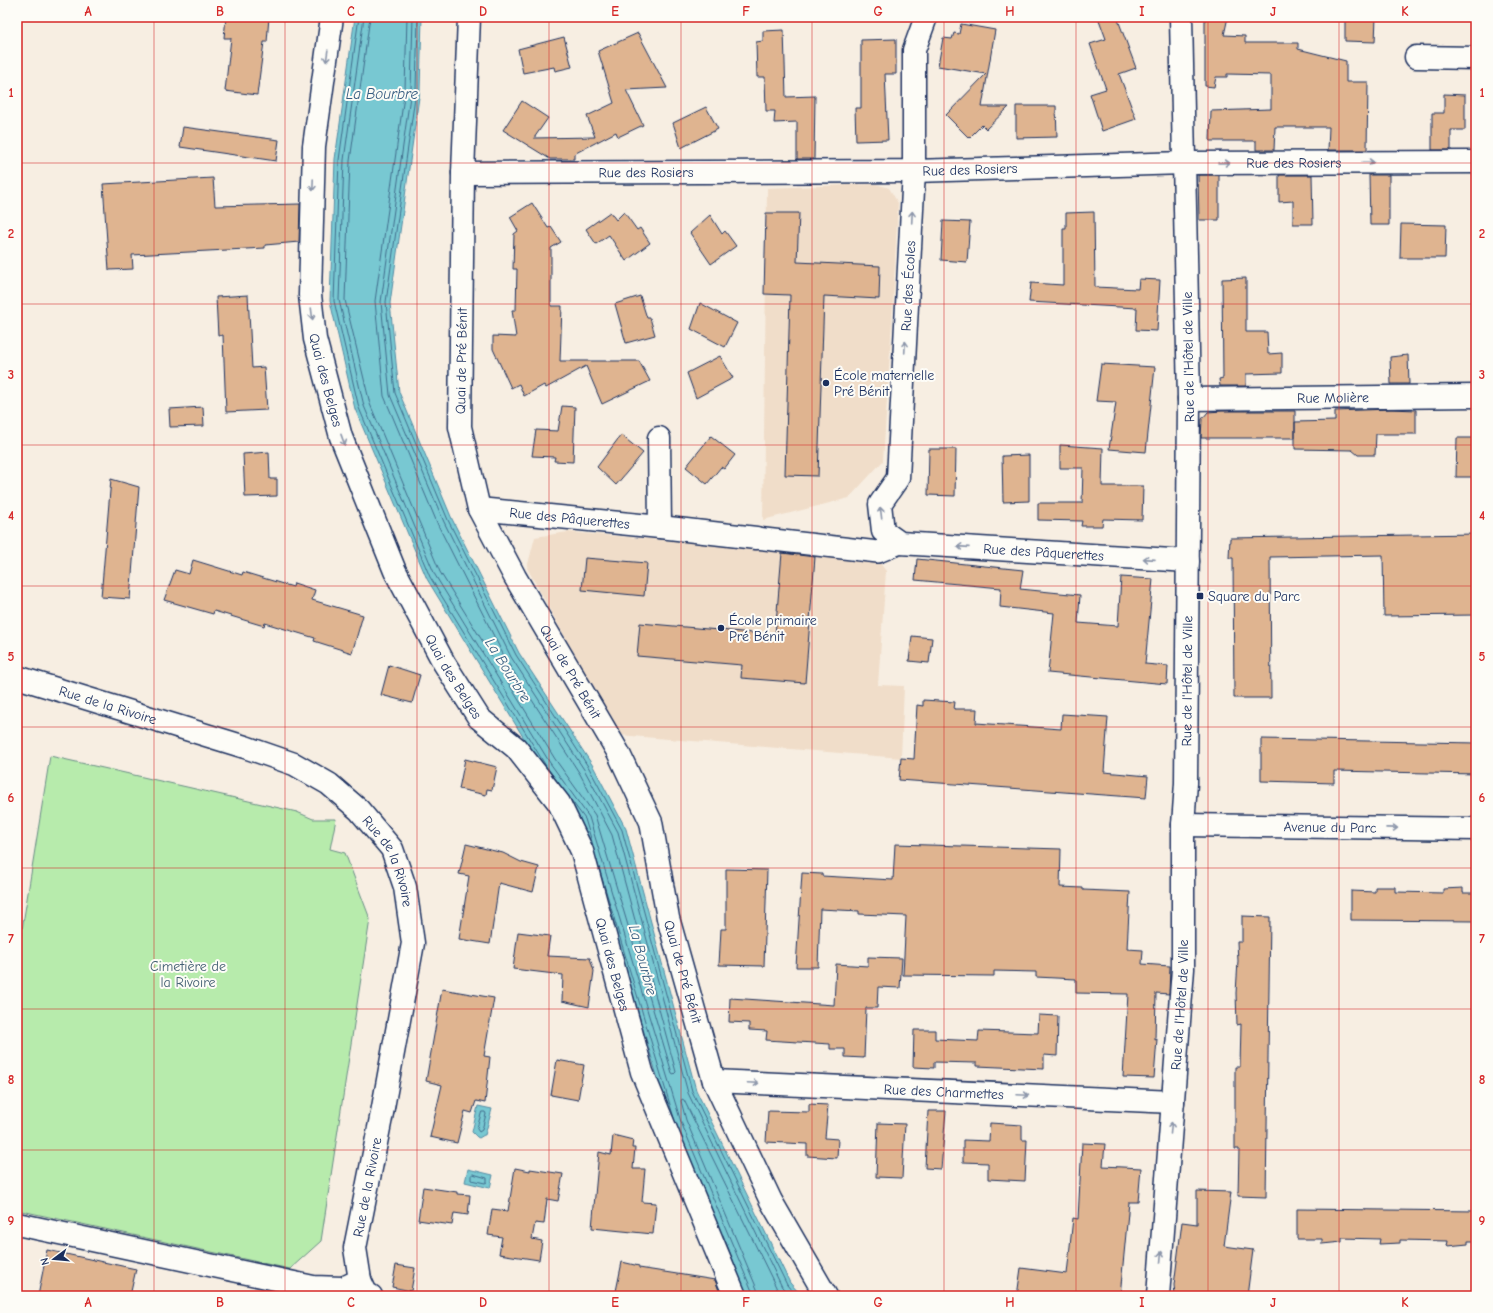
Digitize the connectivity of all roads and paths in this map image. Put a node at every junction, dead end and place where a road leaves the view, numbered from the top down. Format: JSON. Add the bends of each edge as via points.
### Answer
{"nodes":[{"id":1,"x":332,"y":17,"type":"edge"},
{"id":2,"x":469,"y":17,"type":"edge"},
{"id":3,"x":926,"y":17,"type":"edge"},
{"id":4,"x":1181,"y":17,"type":"edge"},
{"id":5,"x":1416,"y":57,"type":"dead end"},
{"id":6,"x":1476,"y":58,"type":"edge"},
{"id":7,"x":1476,"y":162,"type":"edge"},
{"id":8,"x":1185,"y":163,"type":"junction"},
{"id":9,"x":914,"y":171,"type":"junction"},
{"id":10,"x":463,"y":173,"type":"junction"},
{"id":11,"x":1476,"y":396,"type":"edge"},
{"id":12,"x":1189,"y":399,"type":"junction"},
{"id":13,"x":659,"y":438,"type":"dead end"},
{"id":14,"x":479,"y":509,"type":"junction"},
{"id":15,"x":660,"y":527,"type":"junction"},
{"id":16,"x":756,"y":538,"type":"joint"},
{"id":17,"x":900,"y":543,"type":"junction"},
{"id":18,"x":1188,"y":561,"type":"junction"},
{"id":19,"x":17,"y":677,"type":"edge"},
{"id":20,"x":1183,"y":825,"type":"junction"},
{"id":21,"x":1476,"y":829,"type":"edge"},
{"id":22,"x":714,"y":1081,"type":"junction"},
{"id":23,"x":1173,"y":1102,"type":"junction"},
{"id":24,"x":17,"y":1224,"type":"edge"},
{"id":25,"x":366,"y":1288,"type":"edge"},
{"id":26,"x":735,"y":1296,"type":"edge"},
{"id":27,"x":826,"y":1296,"type":"edge"},
{"id":28,"x":1158,"y":1296,"type":"edge"}],
"edges":[{"from":1,"to":26,"type":"street","name":"Quai des Belges","one_way":true,"via":[[314,146],[310,295],[315,339],[341,437],[395,571],[444,663],[479,718],[516,748],[559,803],[582,851],[642,1072]]},
{"from":2,"to":10,"type":"street","name":"Quai de Pré Bénit"},
{"from":3,"to":9,"type":"street","name":"Rue des Écoles","via":[[914,50]]},
{"from":4,"to":8,"type":"street","name":"Rue de l'Hôtel de Ville"},
{"from":5,"to":6,"type":"street"},
{"from":8,"to":7,"type":"street","name":"Rue des Rosiers","one_way":true},
{"from":8,"to":9,"type":"street","name":"Rue des Rosiers"},
{"from":8,"to":12,"type":"street","name":"Rue de l'Hôtel de Ville"},
{"from":9,"to":10,"type":"street","name":"Rue des Rosiers"},
{"from":17,"to":9,"type":"street","name":"Rue des Écoles","one_way":true,"via":[[883,531],[880,504],[898,478]]},
{"from":10,"to":14,"type":"street","name":"Quai de Pré Bénit","via":[[460,427]]},
{"from":11,"to":12,"type":"street","name":"Rue Molière"},
{"from":12,"to":18,"type":"street","name":"Rue de l'Hôtel de Ville"},
{"from":13,"to":15,"type":"street"},
{"from":14,"to":15,"type":"street","name":"Rue des Pâquerettes"},
{"from":14,"to":22,"type":"street","name":"Quai de Pré Bénit","via":[[515,576],[618,752],[652,822],[668,918]]},
{"from":15,"to":16,"type":"street","name":"Rue des Pâquerettes"},
{"from":16,"to":17,"type":"street","via":[[878,552]]},
{"from":18,"to":17,"type":"street","name":"Rue des Pâquerettes","one_way":true},
{"from":18,"to":20,"type":"street","name":"Rue de l'Hôtel de Ville","via":[[1186,782]]},
{"from":19,"to":25,"type":"street","name":"Rue de la Rivoire","via":[[294,764],[329,784],[353,805],[392,849],[405,887],[413,943],[355,1248]]},
{"from":20,"to":21,"type":"street","name":"Avenue du Parc","one_way":true},
{"from":20,"to":23,"type":"street","name":"Rue de l'Hôtel de Ville","via":[[1183,969]]},
{"from":22,"to":23,"type":"street","name":"Rue des Charmettes","one_way":true},
{"from":22,"to":27,"type":"street","name":"Quai de Pré Bénit","via":[[771,1201]]},
{"from":28,"to":23,"type":"street","name":"Rue de l'Hôtel de Ville","one_way":true},
{"from":24,"to":25,"type":"street","name":"Rue de la Rivoire","via":[[314,1287]]}]}
